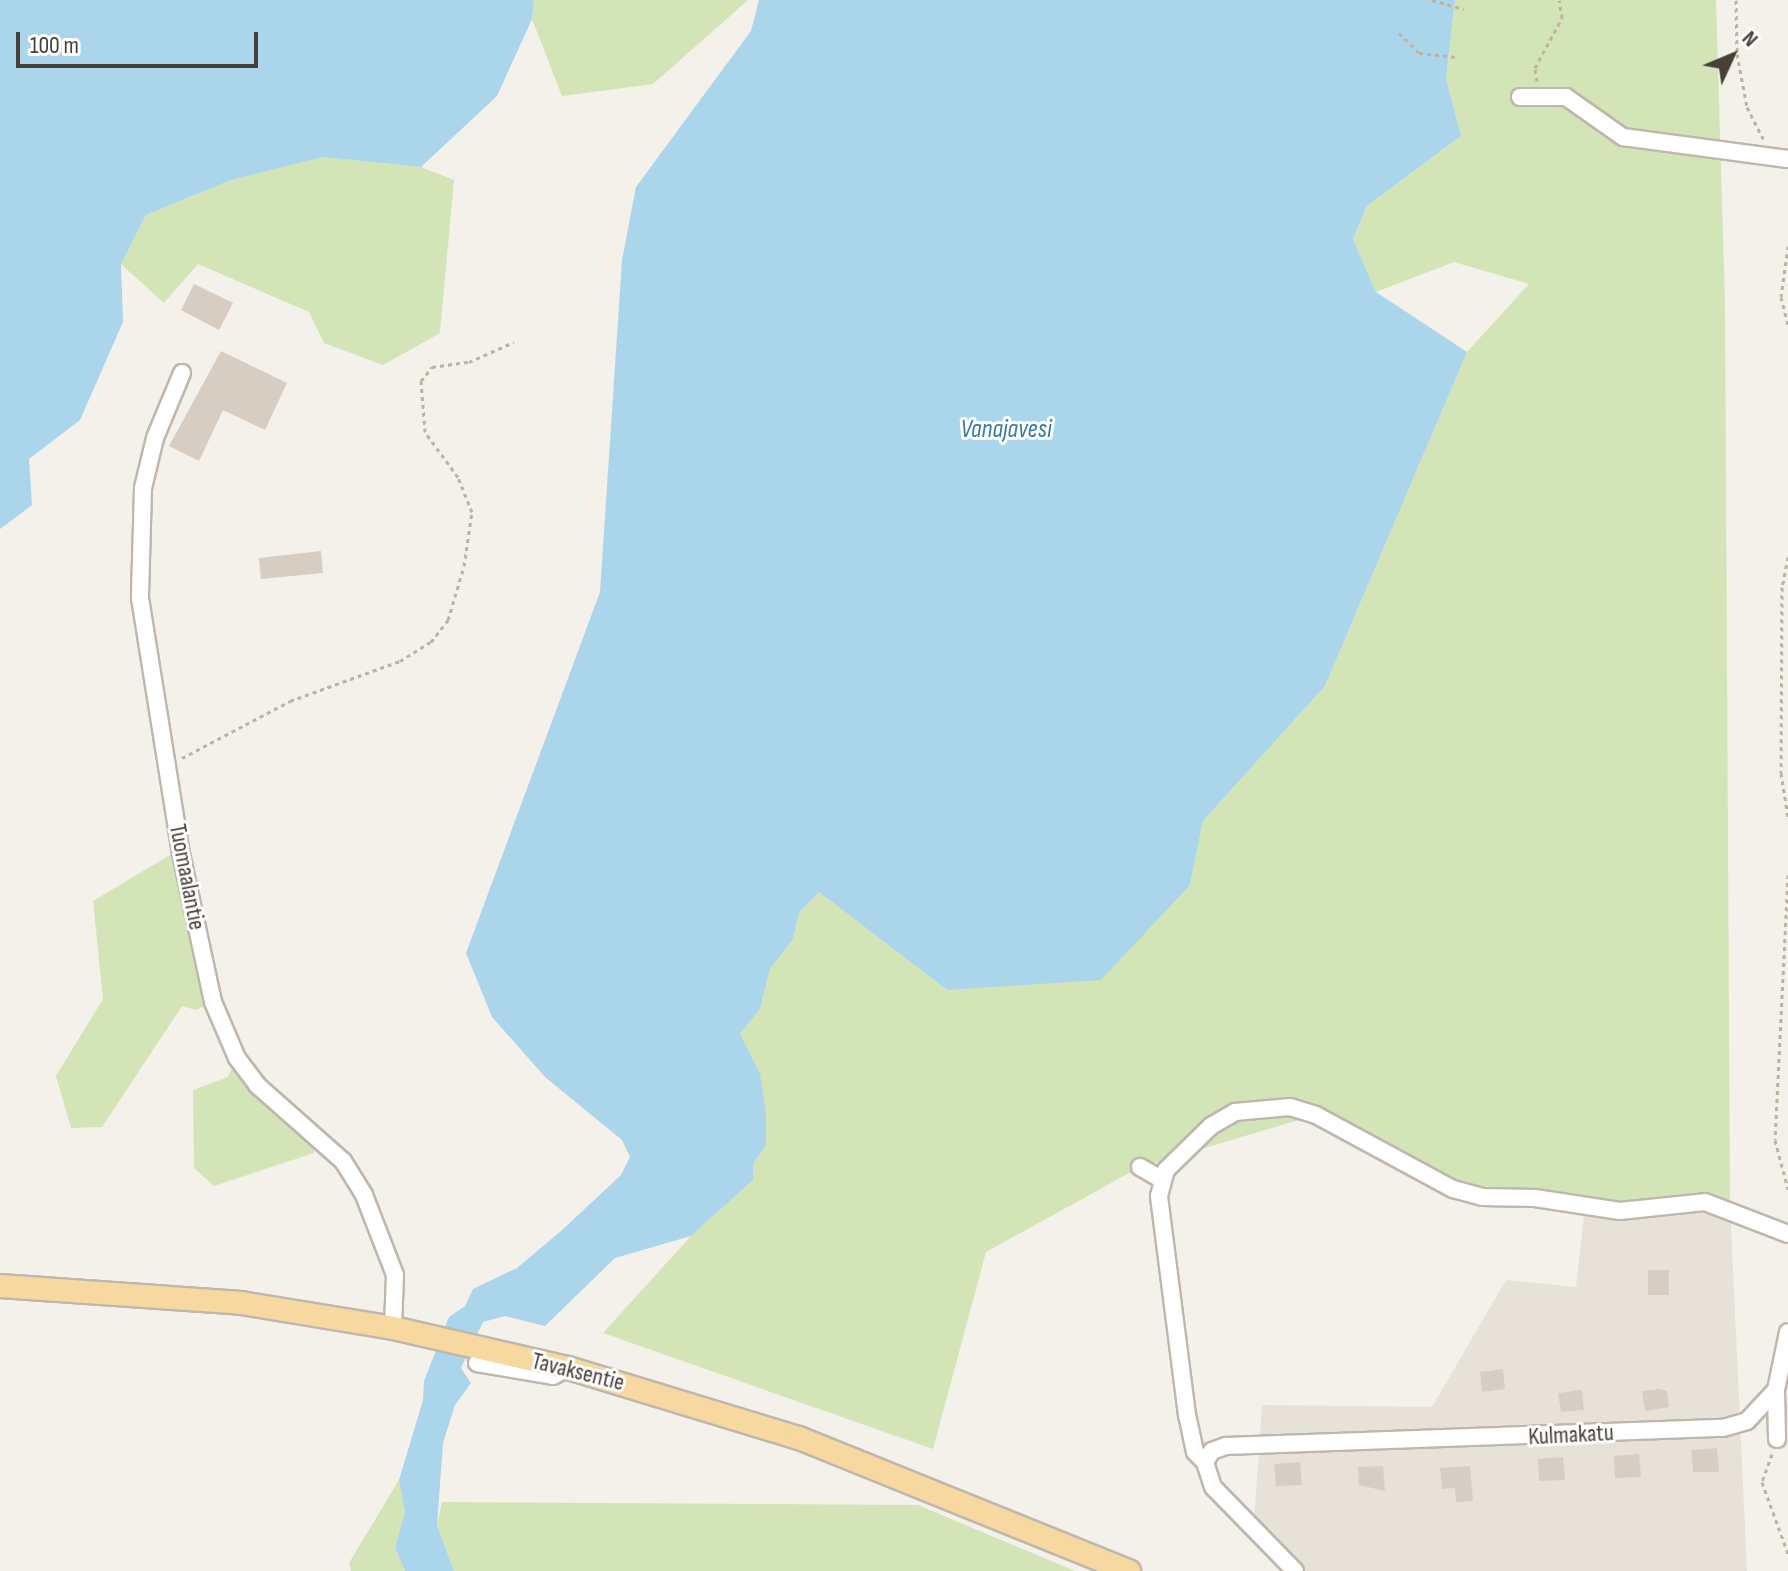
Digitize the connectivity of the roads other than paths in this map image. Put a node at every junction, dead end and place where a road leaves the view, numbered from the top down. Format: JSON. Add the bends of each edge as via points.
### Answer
{"nodes":[{"id":1,"x":1520,"y":97,"type":"dead end"},
{"id":2,"x":1782,"y":158,"type":"edge"},
{"id":3,"x":182,"y":373,"type":"dead end"},
{"id":4,"x":1140,"y":1167,"type":"dead end"},
{"id":5,"x":1161,"y":1179,"type":"junction"},
{"id":6,"x":1788,"y":1234,"type":"edge"},
{"id":7,"x":0,"y":1286,"type":"edge"},
{"id":8,"x":393,"y":1328,"type":"junction"},
{"id":9,"x":1788,"y":1332,"type":"edge"},
{"id":10,"x":1776,"y":1390,"type":"junction"},
{"id":11,"x":1777,"y":1439,"type":"road end"},
{"id":12,"x":1205,"y":1462,"type":"junction"},
{"id":13,"x":1129,"y":1571,"type":"edge"},
{"id":14,"x":1295,"y":1571,"type":"edge"}],
"edges":[{"from":1,"to":2,"type":"street","via":[[1566,97],[1623,137]]},
{"from":3,"to":8,"type":"street","name":"Tuomaalantie","via":[[155,438],[143,488],[139,552],[140,598],[180,849],[224,1031],[257,1085],[343,1161],[364,1195],[395,1275]]},
{"from":4,"to":5,"type":"street"},
{"from":5,"to":6,"type":"street","via":[[1211,1126],[1235,1112],[1290,1107],[1316,1115],[1453,1189],[1482,1197],[1535,1198],[1620,1211],[1705,1202]]},
{"from":5,"to":12,"type":"street","via":[[1187,1415],[1195,1452]]},
{"from":7,"to":8,"type":"main road","name":"Tavaksentie","via":[[241,1303]]},
{"from":8,"to":13,"type":"main road","name":"Tavaksentie","via":[[479,1356],[568,1368],[799,1438]]},
{"from":9,"to":10,"type":"street"},
{"from":10,"to":11,"type":"street"},
{"from":10,"to":12,"type":"street","name":"Kulmakatu","via":[[1747,1421],[1723,1428],[1226,1446]]},
{"from":12,"to":14,"type":"street","via":[[1213,1487]]}]}
